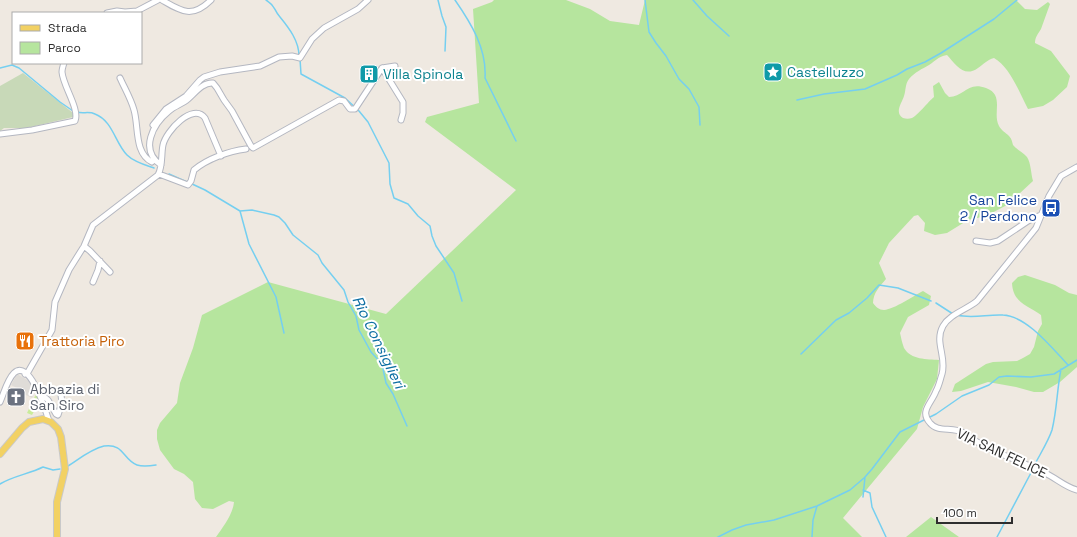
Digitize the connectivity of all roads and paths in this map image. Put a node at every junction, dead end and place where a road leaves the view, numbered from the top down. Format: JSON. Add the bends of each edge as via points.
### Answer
{"nodes":[{"id":1,"x":158,"y":0,"type":"edge"},
{"id":2,"x":162,"y":0,"type":"edge"},
{"id":3,"x":211,"y":0,"type":"edge"},
{"id":4,"x":368,"y":0,"type":"edge"},
{"id":5,"x":112,"y":12,"type":"edge"},
{"id":6,"x":125,"y":12,"type":"edge"},
{"id":7,"x":125,"y":12,"type":"edge"},
{"id":8,"x":64,"y":64,"type":"edge"},
{"id":9,"x":395,"y":66,"type":"dead end"},
{"id":10,"x":382,"y":68,"type":"junction"},
{"id":11,"x":120,"y":78,"type":"dead end"},
{"id":12,"x":401,"y":120,"type":"dead end"},
{"id":13,"x":0,"y":134,"type":"edge"},
{"id":14,"x":246,"y":149,"type":"dead end"},
{"id":15,"x":221,"y":156,"type":"junction"},
{"id":16,"x":152,"y":162,"type":"junction"},
{"id":17,"x":1077,"y":167,"type":"edge"},
{"id":18,"x":160,"y":170,"type":"junction"},
{"id":19,"x":1043,"y":214,"type":"junction"},
{"id":20,"x":976,"y":241,"type":"dead end"},
{"id":21,"x":84,"y":246,"type":"junction"},
{"id":22,"x":100,"y":262,"type":"junction"},
{"id":23,"x":110,"y":272,"type":"dead end"},
{"id":24,"x":93,"y":282,"type":"dead end"},
{"id":25,"x":25,"y":374,"type":"junction"},
{"id":26,"x":39,"y":392,"type":"junction"},
{"id":27,"x":61,"y":395,"type":"dead end"},
{"id":28,"x":0,"y":402,"type":"edge"},
{"id":29,"x":49,"y":421,"type":"junction"},
{"id":30,"x":0,"y":454,"type":"edge"},
{"id":31,"x":1077,"y":490,"type":"edge"},
{"id":32,"x":57,"y":537,"type":"edge"}],
"edges":[{"from":1,"to":7,"type":"street","via":[[137,11]]},
{"from":2,"to":3,"type":"street","via":[[185,12],[200,8]]},
{"from":4,"to":16,"type":"street","via":[[358,9],[324,28],[312,39],[300,58],[279,57],[260,66],[220,72],[202,78],[186,96],[162,112],[152,128],[146,146]]},
{"from":5,"to":6,"type":"street"},
{"from":8,"to":13,"type":"street","via":[[62,73],[76,117],[74,122]]},
{"from":9,"to":10,"type":"street"},
{"from":10,"to":12,"type":"street","via":[[403,102]]},
{"from":10,"to":18,"type":"street","via":[[356,107],[350,109],[344,101],[339,100],[254,147],[251,146],[217,88],[209,83],[168,112],[152,133],[149,142],[150,152]]},
{"from":11,"to":16,"type":"street","via":[[134,111],[141,150]]},
{"from":14,"to":15,"type":"street"},
{"from":15,"to":18,"type":"street","via":[[195,169],[187,185]]},
{"from":15,"to":18,"type":"street","via":[[206,118],[196,113],[179,122],[169,132],[163,144]]},
{"from":16,"to":18,"type":"street"},
{"from":17,"to":19,"type":"street","name":"VIA SAN FELICE","via":[[1061,176]]},
{"from":18,"to":21,"type":"street","via":[[126,201],[96,222]]},
{"from":19,"to":20,"type":"street","via":[[998,241]]},
{"from":19,"to":31,"type":"street","name":"VIA SAN FELICE","via":[[1036,228],[977,302],[946,322],[940,335],[943,370],[925,415],[937,428],[960,430],[977,442]]},
{"from":21,"to":22,"type":"street"},
{"from":21,"to":25,"type":"street","via":[[55,302],[50,334]]},
{"from":22,"to":23,"type":"street"},
{"from":22,"to":24,"type":"street"},
{"from":25,"to":26,"type":"street"},
{"from":25,"to":28,"type":"street","via":[[20,371],[14,373]]},
{"from":26,"to":27,"type":"street","via":[[58,415],[62,403]]},
{"from":26,"to":29,"type":"street"},
{"from":29,"to":30,"type":"main road","via":[[40,419],[26,424]]},
{"from":29,"to":32,"type":"main road","via":[[61,437],[65,469],[57,502]]}]}
